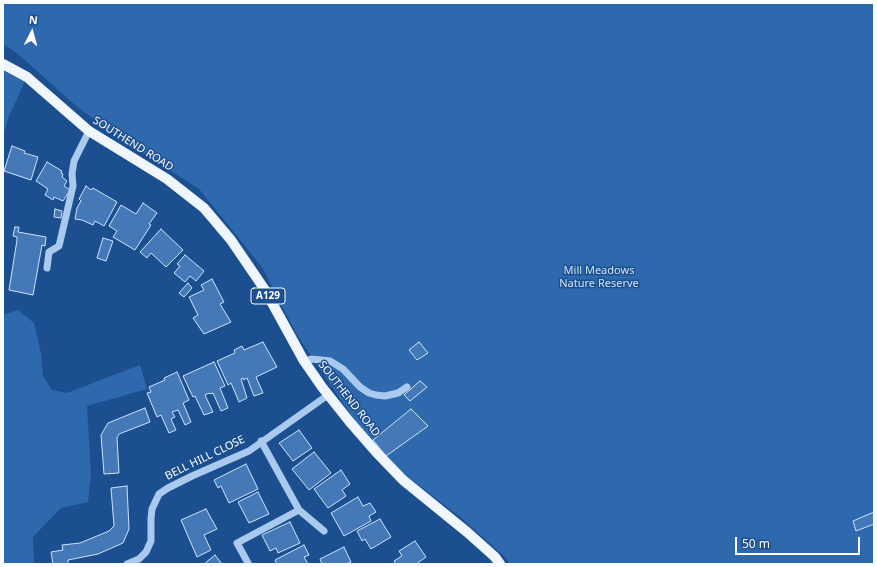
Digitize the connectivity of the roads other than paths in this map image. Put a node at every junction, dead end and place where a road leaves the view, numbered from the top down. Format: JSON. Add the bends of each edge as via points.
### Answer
{"nodes":[{"id":1,"x":3,"y":64,"type":"edge"},
{"id":2,"x":89,"y":131,"type":"junction"},
{"id":3,"x":47,"y":268,"type":"dead end"},
{"id":4,"x":304,"y":361,"type":"junction"},
{"id":5,"x":407,"y":387,"type":"dead end"},
{"id":6,"x":328,"y":395,"type":"junction"},
{"id":7,"x":261,"y":441,"type":"junction"},
{"id":8,"x":299,"y":510,"type":"junction"},
{"id":9,"x":324,"y":531,"type":"dead end"},
{"id":10,"x":248,"y":563,"type":"dead end"},
{"id":11,"x":127,"y":564,"type":"edge"},
{"id":12,"x":500,"y":564,"type":"edge"}],
"edges":[{"from":1,"to":2,"type":"main road","name":"SOUTHEND ROAD","number":"A129","via":[[27,77]]},
{"from":2,"to":3,"type":"street","via":[[74,161],[73,186],[59,246],[49,252]]},
{"from":2,"to":4,"type":"main road","name":"SOUTHEND ROAD","number":"A129","via":[[167,179],[204,208],[232,240],[265,290]]},
{"from":4,"to":5,"type":"street","via":[[330,360],[343,369],[360,387],[376,395],[398,393]]},
{"from":4,"to":6,"type":"main road","name":"SOUTHEND ROAD","number":"A129"},
{"from":6,"to":7,"type":"street","name":"BELL HILL CLOSE"},
{"from":6,"to":12,"type":"main road","name":"SOUTHEND ROAD","number":"A129","via":[[403,480],[467,532]]},
{"from":7,"to":8,"type":"street"},
{"from":7,"to":11,"type":"street","name":"BELL HILL CLOSE","via":[[249,451],[192,476],[159,494],[152,509],[151,541],[146,552],[139,559]]},
{"from":8,"to":9,"type":"street"},
{"from":8,"to":10,"type":"street","via":[[237,543]]}]}
